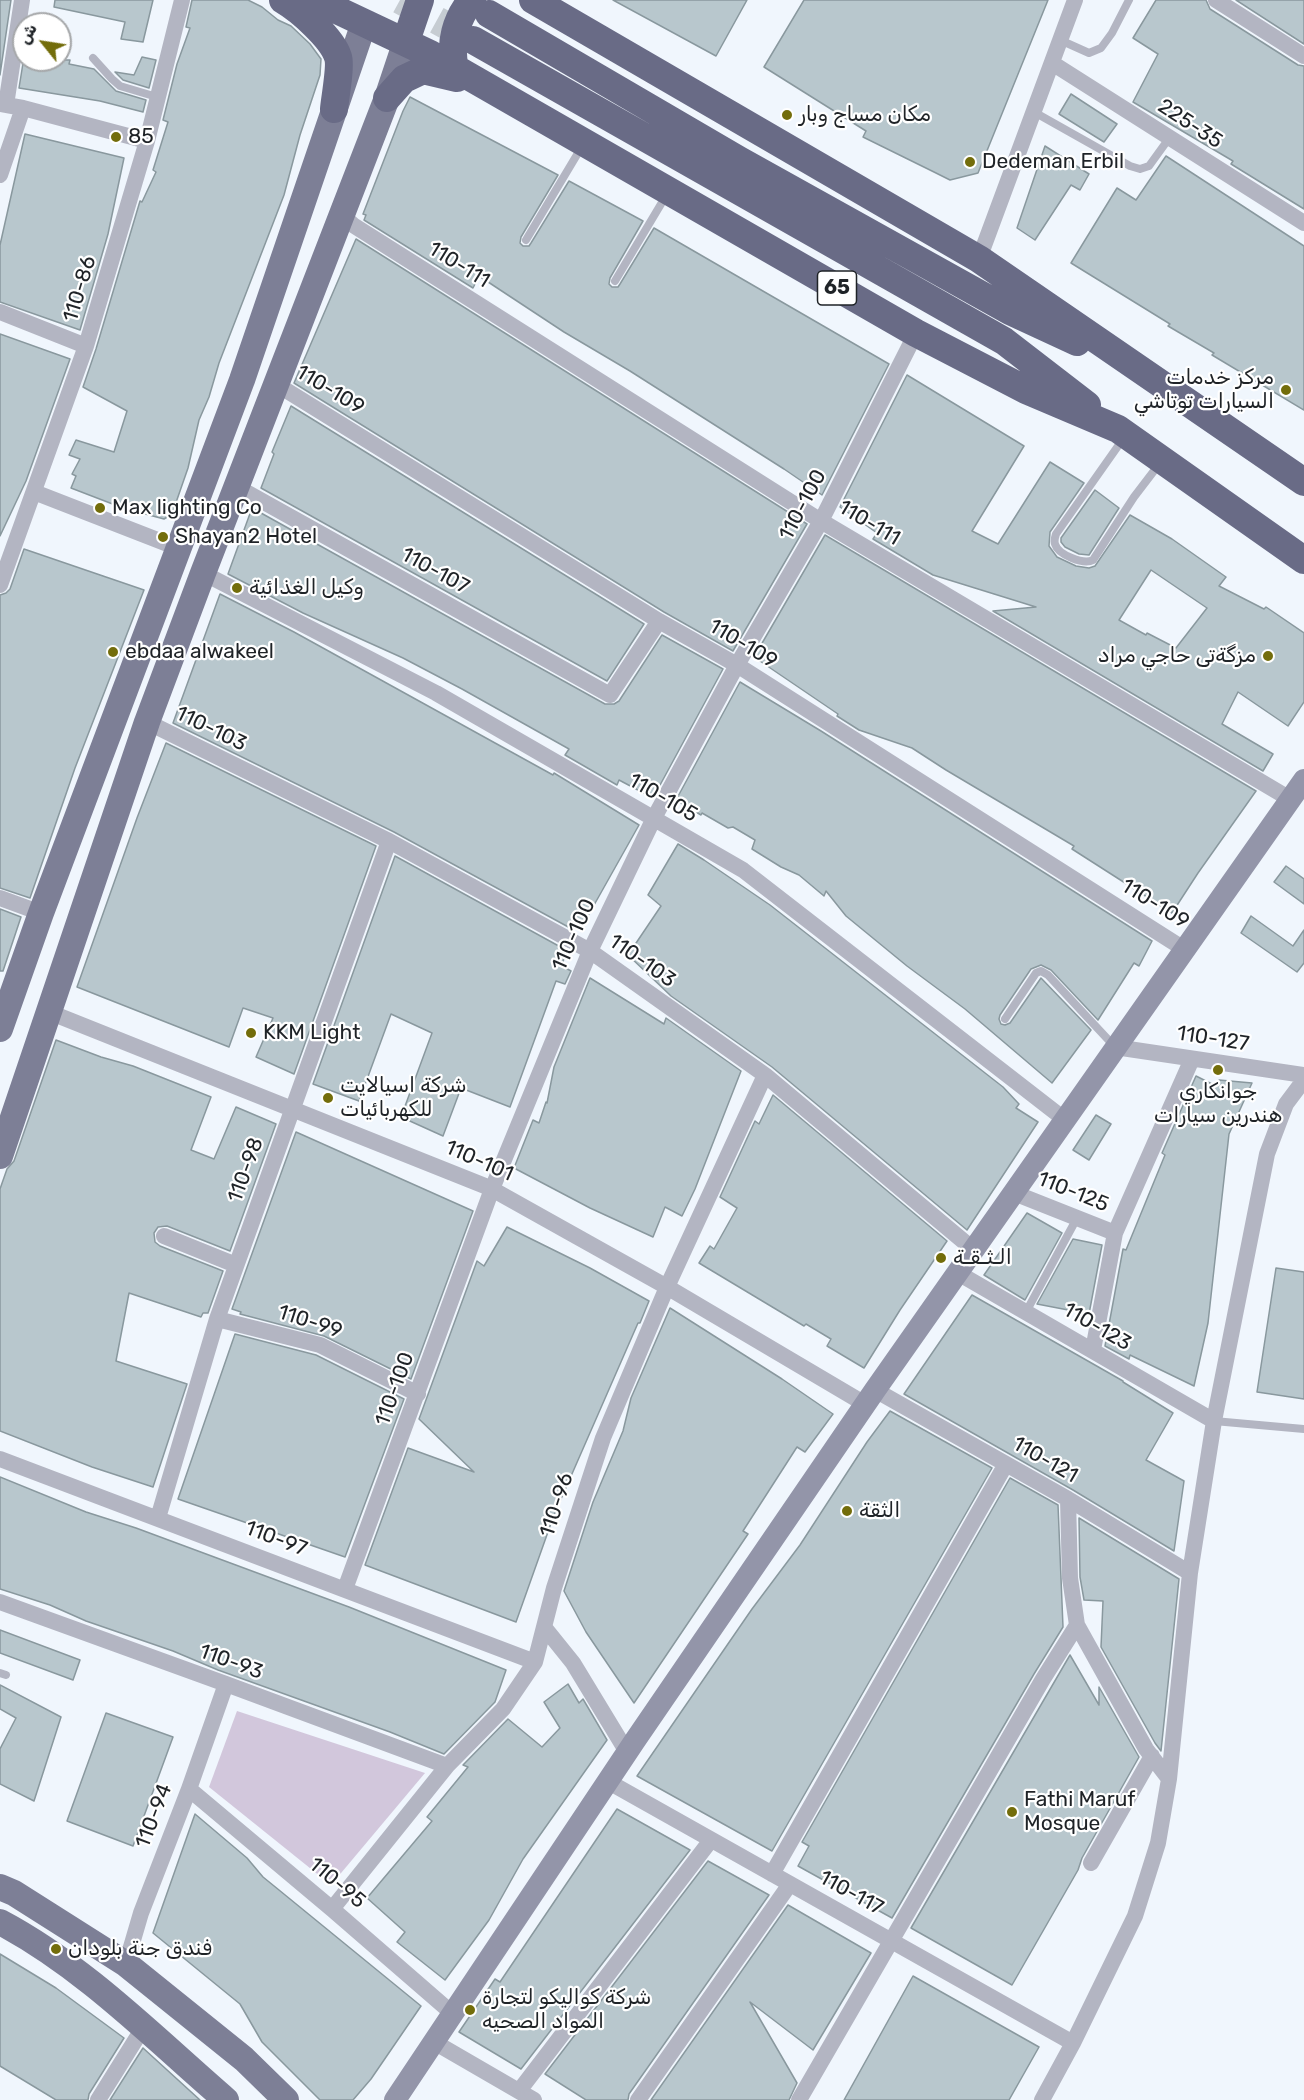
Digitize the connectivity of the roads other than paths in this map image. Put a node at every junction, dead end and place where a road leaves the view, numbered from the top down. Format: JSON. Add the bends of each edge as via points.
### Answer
{"nodes":[{"id":1,"x":22,"y":0,"type":"edge"},
{"id":2,"x":182,"y":0,"type":"edge"},
{"id":3,"x":283,"y":0,"type":"edge"},
{"id":4,"x":316,"y":0,"type":"edge"},
{"id":5,"x":420,"y":0,"type":"edge"},
{"id":6,"x":1075,"y":0,"type":"edge"},
{"id":7,"x":1129,"y":0,"type":"edge"},
{"id":8,"x":1216,"y":0,"type":"edge"},
{"id":9,"x":536,"y":2,"type":"edge"},
{"id":10,"x":481,"y":7,"type":"edge"},
{"id":11,"x":367,"y":11,"type":"edge"},
{"id":12,"x":473,"y":40,"type":"tunnel mouth"},
{"id":13,"x":1060,"y":40,"type":"junction"},
{"id":14,"x":406,"y":41,"type":"junction"},
{"id":15,"x":1304,"y":56,"type":"edge"},
{"id":16,"x":93,"y":58,"type":"dead end"},
{"id":17,"x":1052,"y":63,"type":"junction"},
{"id":18,"x":456,"y":70,"type":"junction"},
{"id":19,"x":481,"y":85,"type":"junction"},
{"id":20,"x":157,"y":97,"type":"junction"},
{"id":21,"x":387,"y":98,"type":"junction"},
{"id":22,"x":3,"y":105,"type":"edge"},
{"id":23,"x":23,"y":108,"type":"junction"},
{"id":24,"x":334,"y":109,"type":"junction"},
{"id":25,"x":1034,"y":112,"type":"junction"},
{"id":26,"x":1170,"y":137,"type":"junction"},
{"id":27,"x":147,"y":141,"type":"junction"},
{"id":28,"x":584,"y":144,"type":"junction"},
{"id":29,"x":0,"y":175,"type":"edge"},
{"id":30,"x":668,"y":191,"type":"junction"},
{"id":31,"x":342,"y":215,"type":"junction"},
{"id":32,"x":1304,"y":223,"type":"edge"},
{"id":33,"x":526,"y":240,"type":"dead end"},
{"id":34,"x":980,"y":259,"type":"junction"},
{"id":35,"x":615,"y":281,"type":"dead end"},
{"id":36,"x":0,"y":312,"type":"edge"},
{"id":37,"x":916,"y":333,"type":"junction"},
{"id":38,"x":86,"y":346,"type":"junction"},
{"id":39,"x":1147,"y":374,"type":"junction"},
{"id":40,"x":276,"y":384,"type":"junction"},
{"id":41,"x":1122,"y":432,"type":"junction"},
{"id":42,"x":1162,"y":460,"type":"junction"},
{"id":43,"x":1304,"y":482,"type":"edge"},
{"id":44,"x":237,"y":487,"type":"junction"},
{"id":45,"x":34,"y":492,"type":"junction"},
{"id":46,"x":821,"y":521,"type":"junction"},
{"id":47,"x":178,"y":548,"type":"junction"},
{"id":48,"x":1304,"y":560,"type":"edge"},
{"id":49,"x":203,"y":573,"type":"junction"},
{"id":50,"x":1,"y":578,"type":"edge"},
{"id":51,"x":659,"y":621,"type":"junction"},
{"id":52,"x":737,"y":665,"type":"junction"},
{"id":53,"x":147,"y":722,"type":"junction"},
{"id":54,"x":1304,"y":780,"type":"edge"},
{"id":55,"x":1290,"y":799,"type":"junction"},
{"id":56,"x":654,"y":818,"type":"junction"},
{"id":57,"x":389,"y":841,"type":"junction"},
{"id":58,"x":0,"y":898,"type":"edge"},
{"id":59,"x":41,"y":913,"type":"junction"},
{"id":60,"x":1184,"y":949,"type":"junction"},
{"id":61,"x":590,"y":951,"type":"junction"},
{"id":62,"x":49,"y":1012,"type":"junction"},
{"id":63,"x":1005,"y":1019,"type":"dead end"},
{"id":64,"x":0,"y":1029,"type":"edge"},
{"id":65,"x":1115,"y":1047,"type":"junction"},
{"id":66,"x":1192,"y":1059,"type":"junction"},
{"id":67,"x":765,"y":1075,"type":"junction"},
{"id":68,"x":1304,"y":1075,"type":"edge"},
{"id":69,"x":1304,"y":1080,"type":"edge"},
{"id":70,"x":291,"y":1108,"type":"junction"},
{"id":71,"x":1064,"y":1119,"type":"junction"},
{"id":72,"x":0,"y":1156,"type":"edge"},
{"id":73,"x":492,"y":1189,"type":"junction"},
{"id":74,"x":1014,"y":1193,"type":"junction"},
{"id":75,"x":1077,"y":1218,"type":"junction"},
{"id":76,"x":1115,"y":1233,"type":"junction"},
{"id":77,"x":164,"y":1236,"type":"dead end"},
{"id":78,"x":974,"y":1250,"type":"junction"},
{"id":79,"x":236,"y":1265,"type":"junction"},
{"id":80,"x":958,"y":1273,"type":"junction"},
{"id":81,"x":667,"y":1287,"type":"junction"},
{"id":82,"x":1026,"y":1312,"type":"junction"},
{"id":83,"x":217,"y":1319,"type":"junction"},
{"id":84,"x":1093,"y":1350,"type":"junction"},
{"id":85,"x":417,"y":1394,"type":"junction"},
{"id":86,"x":870,"y":1397,"type":"junction"},
{"id":87,"x":1214,"y":1420,"type":"junction"},
{"id":88,"x":1304,"y":1429,"type":"edge"},
{"id":89,"x":0,"y":1459,"type":"edge"},
{"id":90,"x":1006,"y":1464,"type":"junction"},
{"id":91,"x":1068,"y":1498,"type":"junction"},
{"id":92,"x":158,"y":1518,"type":"junction"},
{"id":93,"x":1190,"y":1574,"type":"junction"},
{"id":94,"x":345,"y":1589,"type":"junction"},
{"id":95,"x":0,"y":1602,"type":"edge"},
{"id":96,"x":1077,"y":1625,"type":"junction"},
{"id":97,"x":544,"y":1627,"type":"junction"},
{"id":98,"x":536,"y":1662,"type":"junction"},
{"id":99,"x":226,"y":1684,"type":"junction"},
{"id":100,"x":627,"y":1752,"type":"junction"},
{"id":101,"x":1152,"y":1756,"type":"junction"},
{"id":102,"x":447,"y":1767,"type":"junction"},
{"id":103,"x":1169,"y":1779,"type":"junction"},
{"id":104,"x":607,"y":1781,"type":"junction"},
{"id":105,"x":189,"y":1789,"type":"junction"},
{"id":106,"x":711,"y":1840,"type":"junction"},
{"id":107,"x":1092,"y":1863,"type":"dead end"},
{"id":108,"x":772,"y":1874,"type":"junction"},
{"id":109,"x":790,"y":1884,"type":"junction"},
{"id":110,"x":0,"y":1887,"type":"edge"},
{"id":111,"x":332,"y":1908,"type":"junction"},
{"id":112,"x":0,"y":1922,"type":"edge"},
{"id":113,"x":891,"y":1941,"type":"junction"},
{"id":114,"x":126,"y":1964,"type":"junction"},
{"id":115,"x":453,"y":2014,"type":"junction"},
{"id":116,"x":143,"y":2028,"type":"junction"},
{"id":117,"x":434,"y":2042,"type":"junction"},
{"id":118,"x":1073,"y":2043,"type":"junction"},
{"id":119,"x":519,"y":2091,"type":"junction"},
{"id":120,"x":98,"y":2100,"type":"edge"},
{"id":121,"x":226,"y":2100,"type":"edge"},
{"id":122,"x":286,"y":2100,"type":"edge"},
{"id":123,"x":395,"y":2100,"type":"edge"},
{"id":124,"x":534,"y":2100,"type":"edge"},
{"id":125,"x":638,"y":2100,"type":"edge"},
{"id":126,"x":799,"y":2100,"type":"edge"},
{"id":127,"x":1042,"y":2100,"type":"edge"}],
"edges":[{"from":1,"to":22,"type":"street"},
{"from":2,"to":20,"type":"street","name":"110-86"},
{"from":3,"to":24,"type":"highway","via":[[325,34],[339,58]]},
{"from":4,"to":11,"type":"highway","number":"65"},
{"from":5,"to":14,"type":"highway"},
{"from":6,"to":13,"type":"street"},
{"from":7,"to":13,"type":"lane","via":[[1101,48],[1089,53]]},
{"from":8,"to":15,"type":"street"},
{"from":9,"to":34,"type":"highway"},
{"from":10,"to":18,"type":"highway","via":[[458,24],[453,54]]},
{"from":10,"to":39,"type":"highway","via":[[739,160],[1010,311]]},
{"from":11,"to":14,"type":"highway","number":"65"},
{"from":11,"to":24,"type":"main road"},
{"from":12,"to":41,"type":"highway","number":"65","via":[[1004,340]]},
{"from":13,"to":17,"type":"street"},
{"from":14,"to":18,"type":"highway","number":"65"},
{"from":14,"to":21,"type":"main road"},
{"from":16,"to":20,"type":"lane","via":[[120,86]]},
{"from":17,"to":25,"type":"street"},
{"from":17,"to":26,"type":"street","name":"225-35"},
{"from":18,"to":19,"type":"highway","number":"65"},
{"from":19,"to":21,"type":"highway","via":[[423,70],[404,79]]},
{"from":19,"to":28,"type":"highway","number":"65"},
{"from":20,"to":27,"type":"street","name":"110-86"},
{"from":21,"to":31,"type":"main road"},
{"from":22,"to":23,"type":"street"},
{"from":23,"to":27,"type":"street"},
{"from":23,"to":29,"type":"street"},
{"from":24,"to":47,"type":"main road","via":[[242,380]]},
{"from":25,"to":26,"type":"lane","via":[[1140,169],[1149,165]]},
{"from":25,"to":34,"type":"street"},
{"from":26,"to":32,"type":"street","name":"225-35"},
{"from":27,"to":38,"type":"street","name":"110-86"},
{"from":28,"to":30,"type":"highway","number":"65"},
{"from":28,"to":33,"type":"lane"},
{"from":30,"to":35,"type":"lane"},
{"from":30,"to":37,"type":"highway","number":"65"},
{"from":31,"to":40,"type":"main road"},
{"from":31,"to":46,"type":"street","name":"110-111"},
{"from":34,"to":39,"type":"highway"},
{"from":36,"to":38,"type":"street"},
{"from":37,"to":41,"type":"highway","number":"65","via":[[1026,390]]},
{"from":37,"to":46,"type":"street","name":"110-100"},
{"from":38,"to":45,"type":"street","name":"110-86"},
{"from":39,"to":43,"type":"highway"},
{"from":40,"to":44,"type":"main road"},
{"from":40,"to":51,"type":"street","name":"110-109"},
{"from":41,"to":42,"type":"highway","number":"65"},
{"from":41,"to":42,"type":"lane","via":[[1056,534],[1057,548],[1079,562],[1093,560]]},
{"from":42,"to":48,"type":"highway","number":"65"},
{"from":44,"to":49,"type":"main road"},
{"from":44,"to":51,"type":"street","name":"110-107","via":[[610,694]]},
{"from":45,"to":47,"type":"street"},
{"from":45,"to":50,"type":"street","name":"110-86"},
{"from":46,"to":52,"type":"street","name":"110-100"},
{"from":46,"to":55,"type":"street","name":"110-111"},
{"from":47,"to":59,"type":"main road"},
{"from":49,"to":53,"type":"main road"},
{"from":49,"to":56,"type":"street","name":"110-105","via":[[436,693]]},
{"from":51,"to":52,"type":"street","name":"110-109"},
{"from":52,"to":56,"type":"street","name":"110-100"},
{"from":52,"to":60,"type":"street","name":"110-109"},
{"from":53,"to":57,"type":"street","name":"110-103"},
{"from":53,"to":62,"type":"main road"},
{"from":54,"to":55,"type":"main road"},
{"from":55,"to":60,"type":"main road"},
{"from":56,"to":61,"type":"street","name":"110-100"},
{"from":56,"to":71,"type":"street","name":"110-105","via":[[743,870]]},
{"from":57,"to":61,"type":"street","name":"110-103"},
{"from":57,"to":70,"type":"street","name":"110-98"},
{"from":58,"to":59,"type":"street"},
{"from":59,"to":64,"type":"main road"},
{"from":60,"to":65,"type":"main road"},
{"from":61,"to":67,"type":"street","name":"110-103"},
{"from":61,"to":73,"type":"street","name":"110-100"},
{"from":62,"to":70,"type":"street","name":"110-101"},
{"from":62,"to":72,"type":"main road"},
{"from":63,"to":65,"type":"lane","via":[[1041,971]]},
{"from":65,"to":66,"type":"street","name":"110-127"},
{"from":65,"to":71,"type":"main road"},
{"from":66,"to":68,"type":"street","name":"110-127"},
{"from":66,"to":76,"type":"street"},
{"from":67,"to":78,"type":"street","name":"110-103"},
{"from":67,"to":81,"type":"street","name":"110-96"},
{"from":69,"to":87,"type":"street","via":[[1286,1104],[1267,1154]]},
{"from":70,"to":73,"type":"street","name":"110-101"},
{"from":70,"to":79,"type":"street","name":"110-98"},
{"from":71,"to":74,"type":"main road"},
{"from":73,"to":81,"type":"street","name":"110-101"},
{"from":73,"to":85,"type":"street","name":"110-100"},
{"from":74,"to":75,"type":"street","name":"110-125"},
{"from":74,"to":78,"type":"main road"},
{"from":75,"to":76,"type":"street","name":"110-125"},
{"from":75,"to":82,"type":"lane"},
{"from":76,"to":84,"type":"street"},
{"from":77,"to":79,"type":"street"},
{"from":78,"to":80,"type":"main road"},
{"from":79,"to":83,"type":"street","name":"110-98"},
{"from":80,"to":82,"type":"street","name":"110-123"},
{"from":80,"to":86,"type":"main road"},
{"from":81,"to":86,"type":"street","name":"110-101"},
{"from":81,"to":97,"type":"street","name":"110-96","via":[[603,1438]]},
{"from":82,"to":84,"type":"street","name":"110-123"},
{"from":83,"to":85,"type":"street","name":"110-99","via":[[320,1345]]},
{"from":83,"to":92,"type":"street","name":"110-98"},
{"from":84,"to":87,"type":"street","name":"110-123"},
{"from":85,"to":94,"type":"street","name":"110-100"},
{"from":86,"to":90,"type":"street","name":"110-121"},
{"from":86,"to":100,"type":"main road"},
{"from":87,"to":88,"type":"lane"},
{"from":87,"to":93,"type":"street"},
{"from":89,"to":92,"type":"street","name":"110-97"},
{"from":90,"to":91,"type":"street","name":"110-121"},
{"from":90,"to":108,"type":"street"},
{"from":91,"to":93,"type":"street","name":"110-121"},
{"from":91,"to":96,"type":"street","via":[[1070,1578]]},
{"from":92,"to":94,"type":"street","name":"110-97"},
{"from":93,"to":103,"type":"street"},
{"from":94,"to":98,"type":"street","name":"110-97"},
{"from":95,"to":99,"type":"street","name":"110-93"},
{"from":96,"to":101,"type":"street"},
{"from":96,"to":113,"type":"street"},
{"from":97,"to":98,"type":"street","name":"110-96"},
{"from":97,"to":100,"type":"street","via":[[573,1663]]},
{"from":98,"to":102,"type":"street","name":"110-96","via":[[503,1709]]},
{"from":99,"to":102,"type":"street","name":"110-93"},
{"from":99,"to":105,"type":"street","name":"110-94"},
{"from":100,"to":104,"type":"main road"},
{"from":101,"to":103,"type":"street"},
{"from":101,"to":107,"type":"street"},
{"from":102,"to":111,"type":"street","name":"110-96"},
{"from":103,"to":118,"type":"street","via":[[1158,1843],[1135,1916]]},
{"from":104,"to":106,"type":"street","name":"110-117"},
{"from":104,"to":115,"type":"main road"},
{"from":105,"to":111,"type":"street","name":"110-95"},
{"from":105,"to":114,"type":"street","name":"110-94","via":[[141,1913]]},
{"from":106,"to":108,"type":"street","name":"110-117"},
{"from":106,"to":119,"type":"street"},
{"from":108,"to":109,"type":"street","name":"110-117"},
{"from":109,"to":113,"type":"street","name":"110-117"},
{"from":109,"to":125,"type":"street"},
{"from":110,"to":114,"type":"main road"},
{"from":111,"to":115,"type":"street","name":"110-95"},
{"from":112,"to":116,"type":"main road","via":[[78,1972]]},
{"from":113,"to":118,"type":"street","name":"110-117"},
{"from":113,"to":126,"type":"street"},
{"from":114,"to":122,"type":"main road","via":[[244,2059]]},
{"from":115,"to":117,"type":"main road"},
{"from":116,"to":120,"type":"street"},
{"from":116,"to":121,"type":"main road"},
{"from":117,"to":119,"type":"street"},
{"from":117,"to":123,"type":"main road"},
{"from":118,"to":127,"type":"street"},
{"from":119,"to":124,"type":"street"}]}
